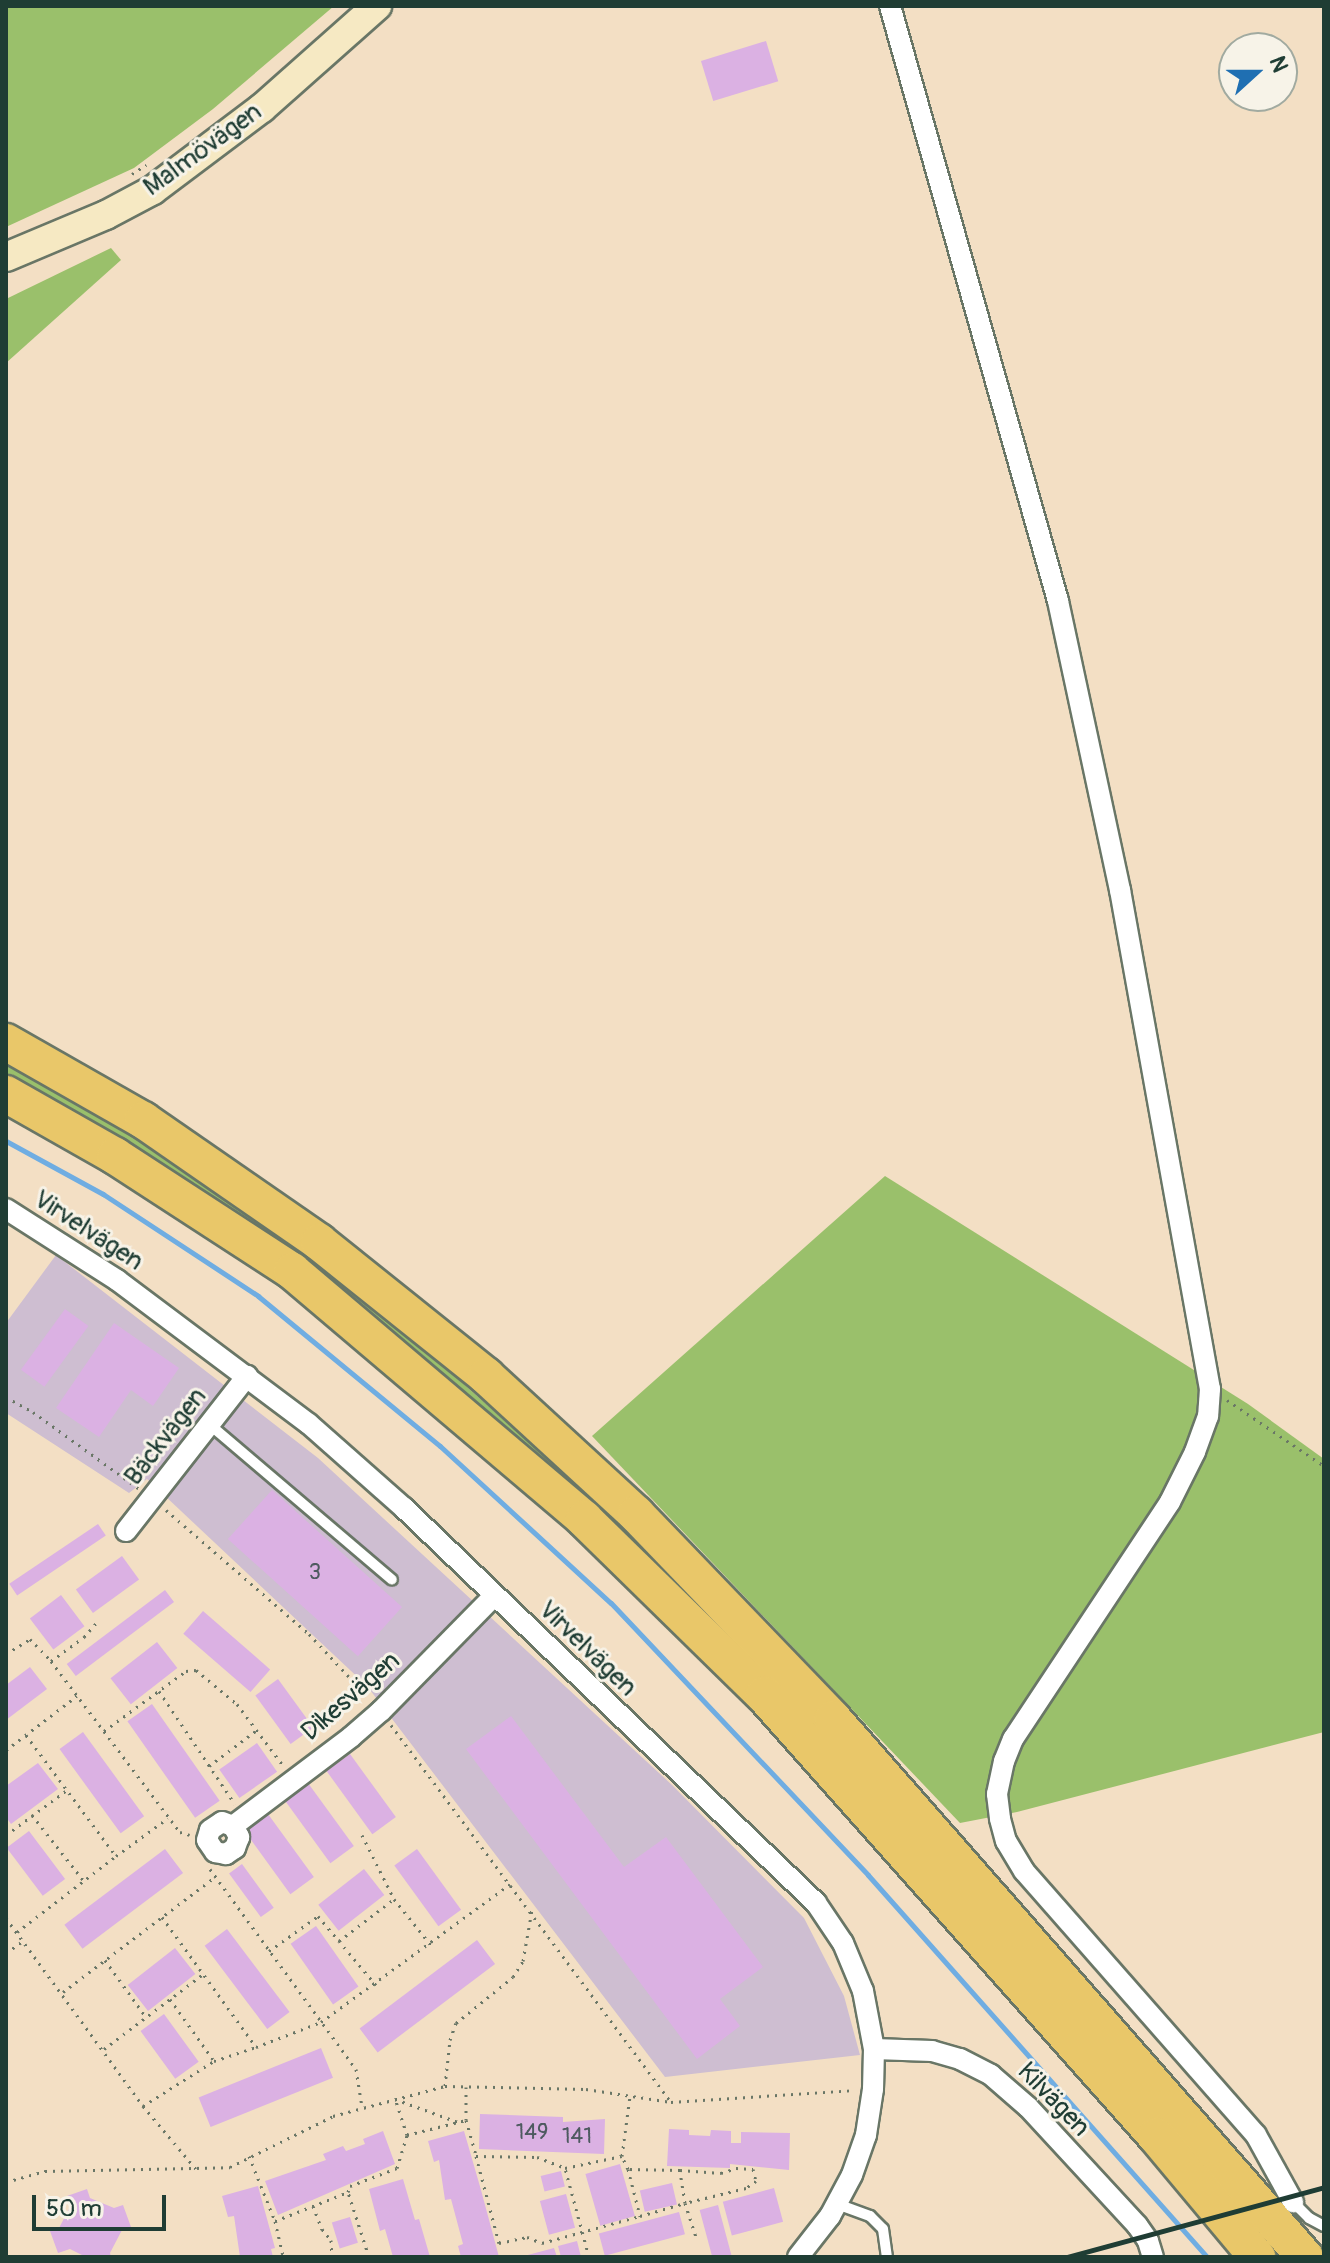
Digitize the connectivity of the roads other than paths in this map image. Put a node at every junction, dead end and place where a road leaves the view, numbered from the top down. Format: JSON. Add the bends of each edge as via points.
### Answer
{"nodes":[{"id":1,"x":377,"y":6,"type":"edge"},
{"id":2,"x":890,"y":6,"type":"edge"},
{"id":3,"x":6,"y":257,"type":"edge"},
{"id":4,"x":6,"y":1042,"type":"edge"},
{"id":5,"x":6,"y":1094,"type":"edge"},
{"id":6,"x":6,"y":1209,"type":"edge"},
{"id":7,"x":247,"y":1376,"type":"junction"},
{"id":8,"x":209,"y":1424,"type":"junction"},
{"id":9,"x":126,"y":1531,"type":"dead end"},
{"id":10,"x":392,"y":1580,"type":"dead end"},
{"id":11,"x":494,"y":1596,"type":"junction"},
{"id":12,"x":211,"y":1846,"type":"road end"},
{"id":13,"x":874,"y":2049,"type":"junction"},
{"id":14,"x":1293,"y":2202,"type":"joint"},
{"id":15,"x":837,"y":2204,"type":"junction"},
{"id":16,"x":1324,"y":2226,"type":"edge"},
{"id":17,"x":798,"y":2257,"type":"edge"},
{"id":18,"x":887,"y":2257,"type":"edge"},
{"id":19,"x":1153,"y":2257,"type":"edge"},
{"id":20,"x":1257,"y":2257,"type":"edge"},
{"id":21,"x":1305,"y":2257,"type":"edge"}],
"edges":[{"from":1,"to":3,"type":"main road","name":"Malmövägen","via":[[262,108],[153,190]]},
{"from":2,"to":14,"type":"street","via":[[1058,601],[1120,890],[1210,1389],[1208,1416],[1170,1502],[1013,1739],[997,1794],[1006,1841],[1024,1871],[1256,2135]]},
{"from":4,"to":21,"type":"highway","via":[[143,1120],[319,1242],[486,1376],[636,1514],[833,1719]]},
{"from":5,"to":20,"type":"highway","via":[[115,1156],[292,1271],[584,1519],[764,1695]]},
{"from":6,"to":7,"type":"street","name":"Virvelvägen","via":[[117,1280]]},
{"from":7,"to":8,"type":"street","name":"Bäckvägen"},
{"from":7,"to":11,"type":"street","name":"Virvelvägen","via":[[404,1508]]},
{"from":8,"to":9,"type":"street","name":"Bäckvägen"},
{"from":8,"to":10,"type":"lane"},
{"from":11,"to":12,"type":"street","name":"Dikesvägen","via":[[381,1711],[238,1821],[210,1830]]},
{"from":11,"to":13,"type":"street","name":"Virvelvägen","via":[[816,1903],[853,1965]]},
{"from":13,"to":15,"type":"street","name":"Virvelvägen","via":[[866,2135]]},
{"from":13,"to":19,"type":"street","name":"Kilvägen","via":[[932,2051],[1000,2081],[1137,2225]]},
{"from":14,"to":16,"type":"lane"},
{"from":15,"to":17,"type":"street","name":"Virvelvägen"},
{"from":15,"to":18,"type":"lane","via":[[870,2216],[883,2229]]}]}
